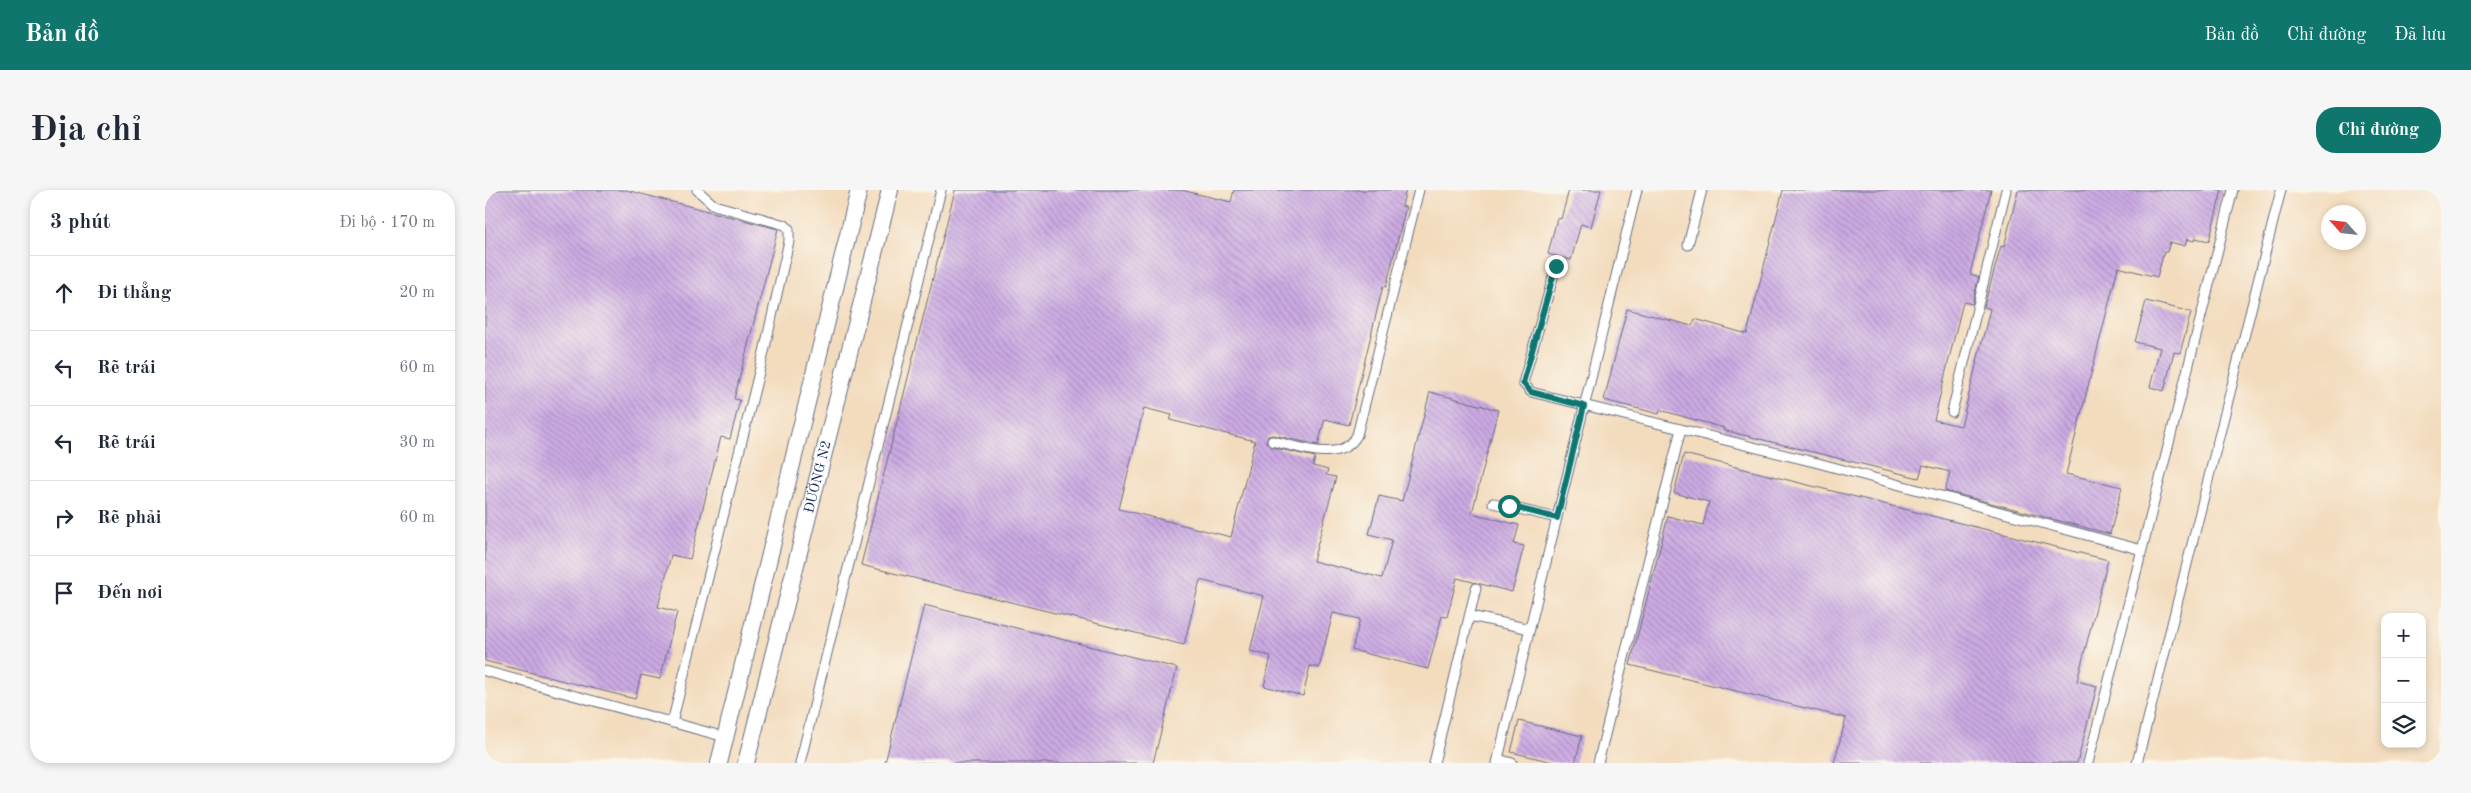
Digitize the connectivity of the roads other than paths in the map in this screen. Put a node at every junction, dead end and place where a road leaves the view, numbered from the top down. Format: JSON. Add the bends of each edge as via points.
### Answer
{"nodes":[{"id":1,"x":697,"y":190,"type":"edge"},
{"id":2,"x":859,"y":190,"type":"edge"},
{"id":3,"x":890,"y":190,"type":"edge"},
{"id":4,"x":941,"y":190,"type":"edge"},
{"id":5,"x":1419,"y":190,"type":"edge"},
{"id":6,"x":1637,"y":190,"type":"edge"},
{"id":7,"x":1702,"y":190,"type":"edge"},
{"id":8,"x":2006,"y":190,"type":"edge"},
{"id":9,"x":2233,"y":190,"type":"edge"},
{"id":10,"x":2281,"y":190,"type":"edge"},
{"id":11,"x":1688,"y":245,"type":"dead end"},
{"id":12,"x":1556,"y":266,"type":"dead end"},
{"id":13,"x":1584,"y":406,"type":"junction"},
{"id":14,"x":1952,"y":412,"type":"dead end"},
{"id":15,"x":1681,"y":429,"type":"junction"},
{"id":16,"x":1272,"y":441,"type":"dead end"},
{"id":17,"x":1493,"y":503,"type":"dead end"},
{"id":18,"x":1557,"y":518,"type":"junction"},
{"id":19,"x":2142,"y":550,"type":"junction"},
{"id":20,"x":1476,"y":588,"type":"dead end"},
{"id":21,"x":1470,"y":616,"type":"junction"},
{"id":22,"x":1530,"y":629,"type":"junction"},
{"id":23,"x":485,"y":671,"type":"edge"},
{"id":24,"x":672,"y":723,"type":"junction"},
{"id":25,"x":725,"y":737,"type":"junction"},
{"id":26,"x":1498,"y":761,"type":"edge"},
{"id":27,"x":719,"y":763,"type":"edge"},
{"id":28,"x":746,"y":763,"type":"edge"},
{"id":29,"x":800,"y":763,"type":"edge"},
{"id":30,"x":1434,"y":763,"type":"edge"},
{"id":31,"x":1512,"y":763,"type":"edge"},
{"id":32,"x":1598,"y":763,"type":"edge"},
{"id":33,"x":2088,"y":763,"type":"edge"},
{"id":34,"x":2137,"y":763,"type":"edge"}],
"edges":[{"from":1,"to":24,"type":"lane","via":[[714,205],[785,225],[789,229],[789,241]]},
{"from":2,"to":25,"type":"street"},
{"from":3,"to":28,"type":"street","name":"ĐƯỜNG N2"},
{"from":4,"to":29,"type":"lane"},
{"from":5,"to":16,"type":"lane","via":[[1353,443],[1332,453]]},
{"from":6,"to":13,"type":"lane"},
{"from":7,"to":11,"type":"lane"},
{"from":8,"to":14,"type":"lane"},
{"from":9,"to":19,"type":"lane"},
{"from":10,"to":34,"type":"lane"},
{"from":12,"to":13,"type":"lane","via":[[1523,383],[1531,392]]},
{"from":13,"to":15,"type":"lane"},
{"from":13,"to":18,"type":"lane"},
{"from":15,"to":19,"type":"lane"},
{"from":15,"to":32,"type":"lane"},
{"from":17,"to":18,"type":"lane"},
{"from":18,"to":22,"type":"lane"},
{"from":19,"to":33,"type":"lane"},
{"from":20,"to":21,"type":"lane"},
{"from":21,"to":22,"type":"lane"},
{"from":21,"to":30,"type":"lane"},
{"from":22,"to":26,"type":"lane"},
{"from":23,"to":24,"type":"lane"},
{"from":24,"to":25,"type":"lane"},
{"from":25,"to":27,"type":"street"},
{"from":26,"to":31,"type":"lane"}]}
